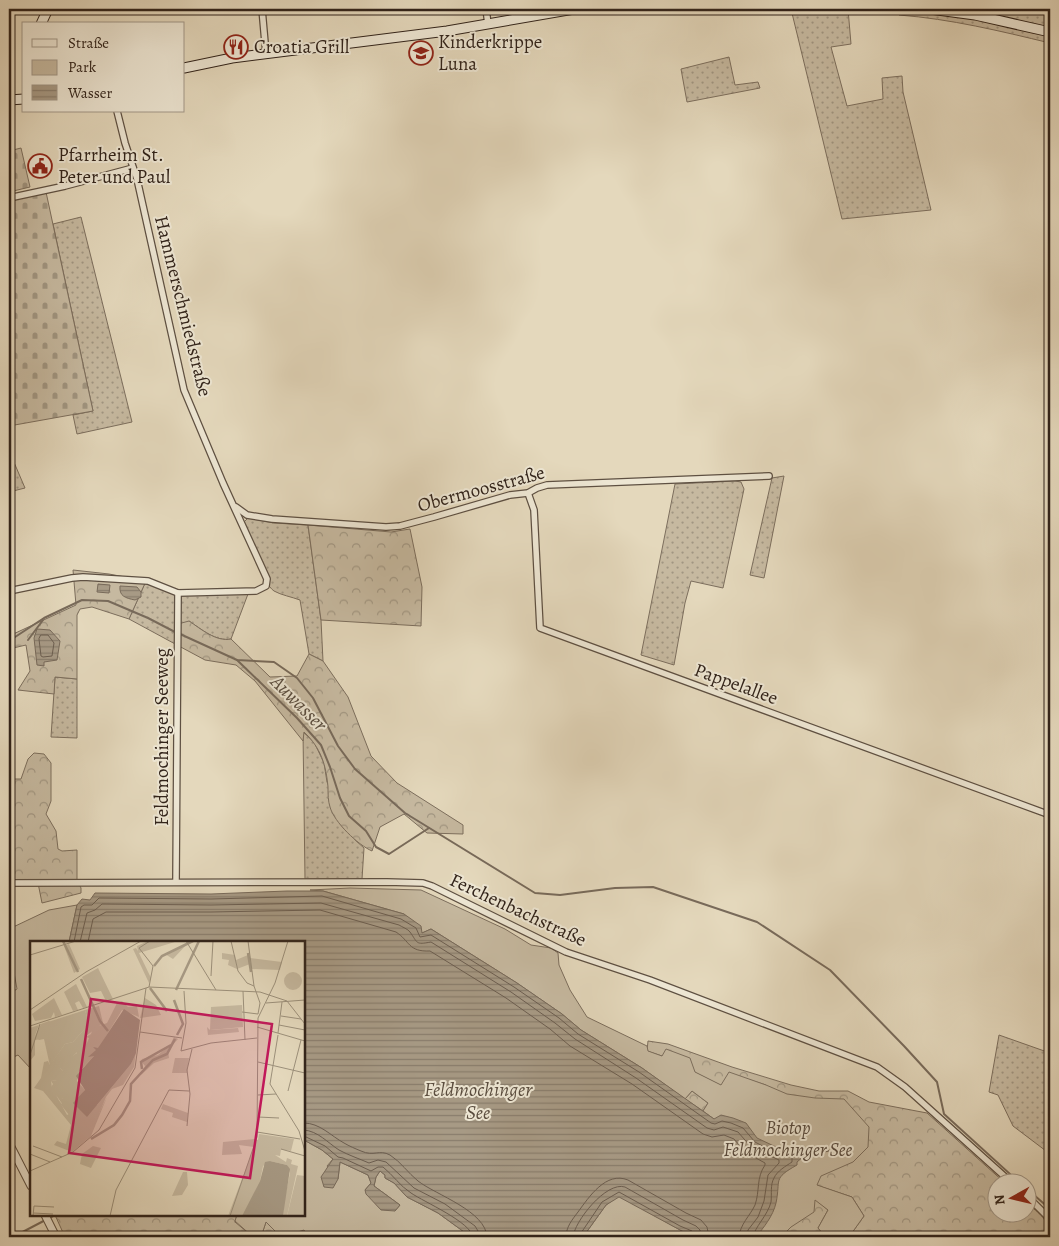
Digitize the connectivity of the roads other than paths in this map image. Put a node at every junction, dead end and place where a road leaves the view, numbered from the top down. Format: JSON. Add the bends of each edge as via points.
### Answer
{"nodes":[{"id":1,"x":48,"y":9,"type":"edge"},
{"id":2,"x":262,"y":9,"type":"edge"},
{"id":3,"x":486,"y":9,"type":"edge"},
{"id":4,"x":574,"y":9,"type":"edge"},
{"id":5,"x":930,"y":9,"type":"edge"},
{"id":6,"x":42,"y":22,"type":"edge"},
{"id":7,"x":488,"y":24,"type":"junction"},
{"id":8,"x":1050,"y":32,"type":"edge"},
{"id":9,"x":266,"y":54,"type":"junction"},
{"id":10,"x":185,"y":68,"type":"edge"},
{"id":11,"x":22,"y":99,"type":"edge"},
{"id":12,"x":9,"y":100,"type":"edge"},
{"id":13,"x":117,"y":112,"type":"edge"},
{"id":14,"x":133,"y":168,"type":"junction"},
{"id":15,"x":9,"y":198,"type":"edge"},
{"id":16,"x":769,"y":476,"type":"dead end"},
{"id":17,"x":528,"y":493,"type":"junction"},
{"id":18,"x":235,"y":506,"type":"junction"},
{"id":19,"x":9,"y":591,"type":"edge"},
{"id":20,"x":178,"y":593,"type":"junction"},
{"id":21,"x":1050,"y":815,"type":"edge"},
{"id":22,"x":176,"y":882,"type":"junction"},
{"id":23,"x":9,"y":883,"type":"edge"},
{"id":24,"x":9,"y":1142,"type":"edge"},
{"id":25,"x":1002,"y":1174,"type":"edge"},
{"id":26,"x":30,"y":1184,"type":"edge"},
{"id":27,"x":1036,"y":1205,"type":"edge"},
{"id":28,"x":46,"y":1216,"type":"edge"},
{"id":29,"x":1050,"y":1219,"type":"edge"},
{"id":30,"x":56,"y":1237,"type":"edge"}],
"edges":[{"from":1,"to":6,"type":"main road"},
{"from":2,"to":9,"type":"street"},
{"from":3,"to":7,"type":"street"},
{"from":4,"to":7,"type":"main road"},
{"from":5,"to":8,"type":"main road","via":[[975,14]]},
{"from":7,"to":9,"type":"main road"},
{"from":9,"to":10,"type":"main road"},
{"from":11,"to":12,"type":"main road"},
{"from":13,"to":14,"type":"street","name":"Hammerschmiedstraße"},
{"from":14,"to":15,"type":"street"},
{"from":14,"to":18,"type":"street","name":"Hammerschmiedstraße","via":[[184,390]]},
{"from":16,"to":17,"type":"street","name":"Obermoosstraße","via":[[547,485]]},
{"from":17,"to":18,"type":"street","name":"Obermoosstraße","via":[[386,527],[272,519],[247,515]]},
{"from":17,"to":21,"type":"street","name":"Pappelallee","via":[[534,510],[540,628]]},
{"from":18,"to":20,"type":"street","name":"Hammerschmiedstraße","via":[[267,579],[266,586],[256,591]]},
{"from":19,"to":20,"type":"street","via":[[83,577],[148,581]]},
{"from":20,"to":22,"type":"street","name":"Feldmochinger Seeweg"},
{"from":22,"to":23,"type":"street","name":"Ferchenbachstraße"},
{"from":22,"to":25,"type":"street","name":"Ferchenbachstraße","via":[[387,882],[432,886],[566,952],[650,980],[877,1067],[905,1087]]},
{"from":24,"to":26,"type":"street"},
{"from":27,"to":29,"type":"street"},
{"from":28,"to":30,"type":"street"}]}
